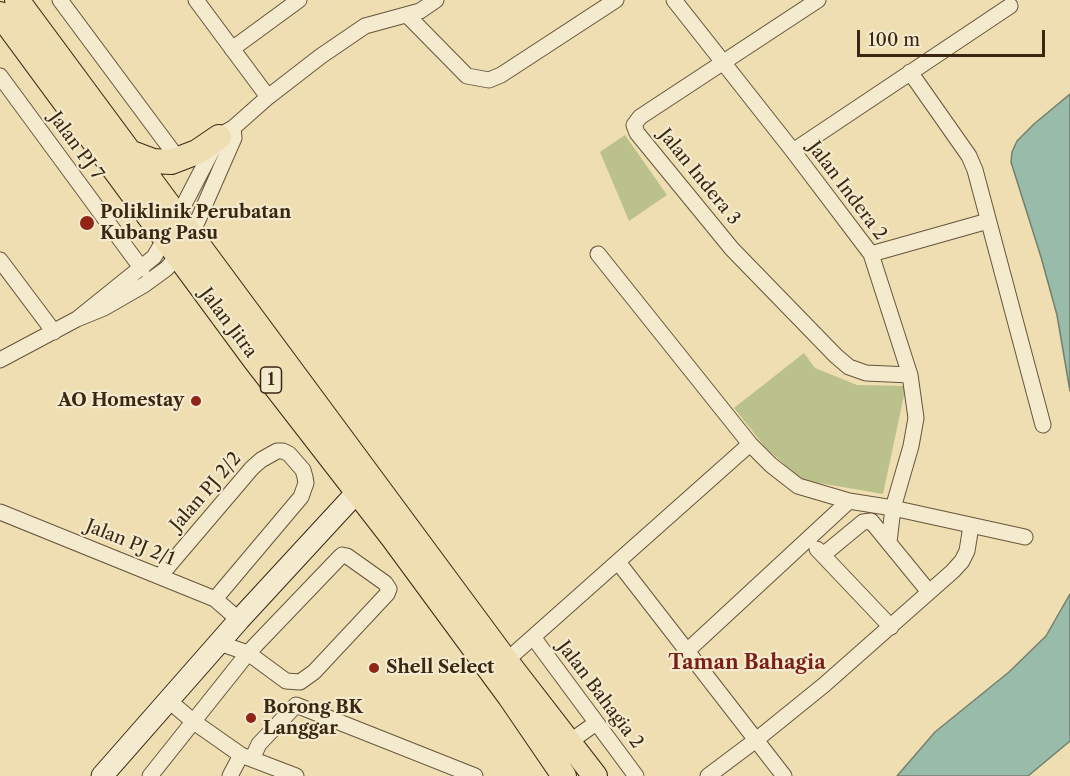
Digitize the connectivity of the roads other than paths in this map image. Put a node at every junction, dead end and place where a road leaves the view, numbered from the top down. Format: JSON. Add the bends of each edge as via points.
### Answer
{"nodes":[{"id":1,"x":17,"y":0,"type":"edge"},
{"id":2,"x":60,"y":0,"type":"edge"},
{"id":3,"x":196,"y":0,"type":"edge"},
{"id":4,"x":299,"y":0,"type":"edge"},
{"id":5,"x":436,"y":0,"type":"edge"},
{"id":6,"x":616,"y":0,"type":"edge"},
{"id":7,"x":674,"y":0,"type":"edge"},
{"id":8,"x":818,"y":0,"type":"edge"},
{"id":9,"x":1010,"y":6,"type":"dead end"},
{"id":10,"x":0,"y":14,"type":"edge"},
{"id":11,"x":407,"y":15,"type":"junction"},
{"id":12,"x":232,"y":49,"type":"junction"},
{"id":13,"x":723,"y":63,"type":"junction"},
{"id":14,"x":910,"y":72,"type":"junction"},
{"id":15,"x":0,"y":76,"type":"edge"},
{"id":16,"x":268,"y":97,"type":"junction"},
{"id":17,"x":226,"y":133,"type":"junction"},
{"id":18,"x":793,"y":151,"type":"junction"},
{"id":19,"x":129,"y":152,"type":"junction"},
{"id":20,"x":179,"y":160,"type":"junction"},
{"id":21,"x":988,"y":221,"type":"junction"},
{"id":22,"x":184,"y":227,"type":"junction"},
{"id":23,"x":172,"y":248,"type":"junction"},
{"id":24,"x":598,"y":254,"type":"dead end"},
{"id":25,"x":871,"y":254,"type":"junction"},
{"id":26,"x":0,"y":260,"type":"edge"},
{"id":27,"x":142,"y":269,"type":"junction"},
{"id":28,"x":77,"y":319,"type":"junction"},
{"id":29,"x":54,"y":332,"type":"junction"},
{"id":30,"x":0,"y":360,"type":"edge"},
{"id":31,"x":910,"y":375,"type":"junction"},
{"id":32,"x":1043,"y":425,"type":"dead end"},
{"id":33,"x":750,"y":444,"type":"junction"},
{"id":34,"x":358,"y":491,"type":"junction"},
{"id":35,"x":849,"y":501,"type":"junction"},
{"id":36,"x":893,"y":508,"type":"junction"},
{"id":37,"x":0,"y":512,"type":"edge"},
{"id":38,"x":971,"y":526,"type":"junction"},
{"id":39,"x":1025,"y":537,"type":"dead end"},
{"id":40,"x":808,"y":539,"type":"junction"},
{"id":41,"x":889,"y":543,"type":"junction"},
{"id":42,"x":823,"y":555,"type":"junction"},
{"id":43,"x":618,"y":562,"type":"junction"},
{"id":44,"x":160,"y":576,"type":"junction"},
{"id":45,"x":930,"y":592,"type":"junction"},
{"id":46,"x":215,"y":599,"type":"junction"},
{"id":47,"x":238,"y":620,"type":"junction"},
{"id":48,"x":891,"y":627,"type":"junction"},
{"id":49,"x":533,"y":637,"type":"junction"},
{"id":50,"x":219,"y":643,"type":"junction"},
{"id":51,"x":687,"y":651,"type":"junction"},
{"id":52,"x":248,"y":653,"type":"junction"},
{"id":53,"x":506,"y":661,"type":"junction"},
{"id":54,"x":168,"y":700,"type":"junction"},
{"id":55,"x":194,"y":722,"type":"junction"},
{"id":56,"x":596,"y":723,"type":"junction"},
{"id":57,"x":555,"y":737,"type":"junction"},
{"id":58,"x":756,"y":740,"type":"junction"},
{"id":59,"x":247,"y":757,"type":"junction"},
{"id":60,"x":102,"y":776,"type":"edge"},
{"id":61,"x":150,"y":776,"type":"edge"},
{"id":62,"x":230,"y":776,"type":"edge"},
{"id":63,"x":296,"y":776,"type":"edge"},
{"id":64,"x":475,"y":776,"type":"edge"},
{"id":65,"x":564,"y":776,"type":"edge"},
{"id":66,"x":595,"y":776,"type":"edge"},
{"id":67,"x":636,"y":776,"type":"edge"},
{"id":68,"x":708,"y":776,"type":"edge"},
{"id":69,"x":784,"y":776,"type":"edge"}],
"edges":[{"from":1,"to":19,"type":"highway","name":"Jalan Jitra","number":"1"},
{"from":2,"to":20,"type":"street"},
{"from":3,"to":12,"type":"street"},
{"from":4,"to":12,"type":"street"},
{"from":5,"to":11,"type":"street"},
{"from":6,"to":11,"type":"street","via":[[489,80],[467,76]]},
{"from":7,"to":13,"type":"street","name":"Jalan Indera 2"},
{"from":8,"to":13,"type":"street","name":"Jalan Indera 3"},
{"from":9,"to":14,"type":"street"},
{"from":10,"to":23,"type":"highway","name":"Jalan Jitra","number":"1"},
{"from":11,"to":16,"type":"street","via":[[365,26]]},
{"from":12,"to":16,"type":"street"},
{"from":13,"to":18,"type":"street","name":"Jalan Indera 2"},
{"from":13,"to":31,"type":"street","name":"Jalan Indera 3","via":[[640,117],[634,125],[637,133],[732,249],[836,356],[849,367],[867,373]]},
{"from":14,"to":18,"type":"street"},
{"from":14,"to":21,"type":"street","via":[[969,156]]},
{"from":15,"to":27,"type":"street","name":"Jalan PJ 7"},
{"from":16,"to":17,"type":"street"},
{"from":17,"to":20,"type":"highway"},
{"from":17,"to":22,"type":"street"},
{"from":18,"to":25,"type":"street","name":"Jalan Indera 2"},
{"from":19,"to":20,"type":"highway","via":[[163,163]]},
{"from":19,"to":22,"type":"highway","name":"Jalan Jitra","number":"1"},
{"from":21,"to":25,"type":"street"},
{"from":21,"to":32,"type":"street"},
{"from":22,"to":23,"type":"street"},
{"from":22,"to":53,"type":"highway","name":"Jalan Jitra","number":"1"},
{"from":23,"to":27,"type":"street"},
{"from":23,"to":28,"type":"street","via":[[166,269],[104,308]]},
{"from":23,"to":34,"type":"highway","name":"Jalan Jitra","number":"1"},
{"from":24,"to":33,"type":"street"},
{"from":25,"to":31,"type":"street","name":"Jalan Indera 2"},
{"from":26,"to":29,"type":"street"},
{"from":27,"to":28,"type":"street"},
{"from":28,"to":29,"type":"street"},
{"from":29,"to":30,"type":"street"},
{"from":31,"to":36,"type":"street","name":"Jalan Indera 2","via":[[916,418]]},
{"from":33,"to":35,"type":"street","via":[[798,486]]},
{"from":33,"to":43,"type":"street"},
{"from":34,"to":47,"type":"main road"},
{"from":34,"to":57,"type":"highway","name":"Jalan Jitra","number":"1"},
{"from":35,"to":36,"type":"street"},
{"from":35,"to":40,"type":"street"},
{"from":36,"to":38,"type":"street"},
{"from":36,"to":41,"type":"street","name":"Jalan Indera 2"},
{"from":37,"to":44,"type":"street","name":"Jalan PJ 2/1"},
{"from":38,"to":39,"type":"street"},
{"from":38,"to":45,"type":"street","via":[[962,561]]},
{"from":40,"to":42,"type":"street"},
{"from":40,"to":51,"type":"street"},
{"from":41,"to":42,"type":"street","via":[[866,520]]},
{"from":41,"to":45,"type":"street"},
{"from":42,"to":48,"type":"street"},
{"from":43,"to":49,"type":"street"},
{"from":43,"to":51,"type":"street"},
{"from":44,"to":46,"type":"street","name":"Jalan PJ 2/1"},
{"from":44,"to":46,"type":"street","name":"Jalan PJ 2/2","via":[[252,468],[269,455],[283,451],[303,470],[306,483],[301,497]]},
{"from":45,"to":48,"type":"street"},
{"from":46,"to":47,"type":"street","name":"Jalan PJ 2/1"},
{"from":47,"to":50,"type":"main road"},
{"from":48,"to":58,"type":"street"},
{"from":49,"to":53,"type":"street"},
{"from":49,"to":56,"type":"street","name":"Jalan Bahagia 2"},
{"from":50,"to":52,"type":"street"},
{"from":50,"to":54,"type":"main road"},
{"from":51,"to":58,"type":"street"},
{"from":52,"to":52,"type":"street","via":[[342,555],[388,589],[300,682],[286,681]]},
{"from":52,"to":55,"type":"street"},
{"from":53,"to":57,"type":"highway","name":"Jalan Jitra","number":"1"},
{"from":54,"to":55,"type":"street"},
{"from":54,"to":60,"type":"main road"},
{"from":55,"to":59,"type":"street"},
{"from":55,"to":61,"type":"street"},
{"from":56,"to":57,"type":"street"},
{"from":56,"to":67,"type":"street","name":"Jalan Bahagia 2"},
{"from":57,"to":65,"type":"highway","number":"1"},
{"from":57,"to":66,"type":"highway","number":"1"},
{"from":58,"to":68,"type":"street"},
{"from":58,"to":69,"type":"street"},
{"from":59,"to":62,"type":"street"},
{"from":59,"to":63,"type":"street"},
{"from":59,"to":64,"type":"street","via":[[296,705]]}]}
